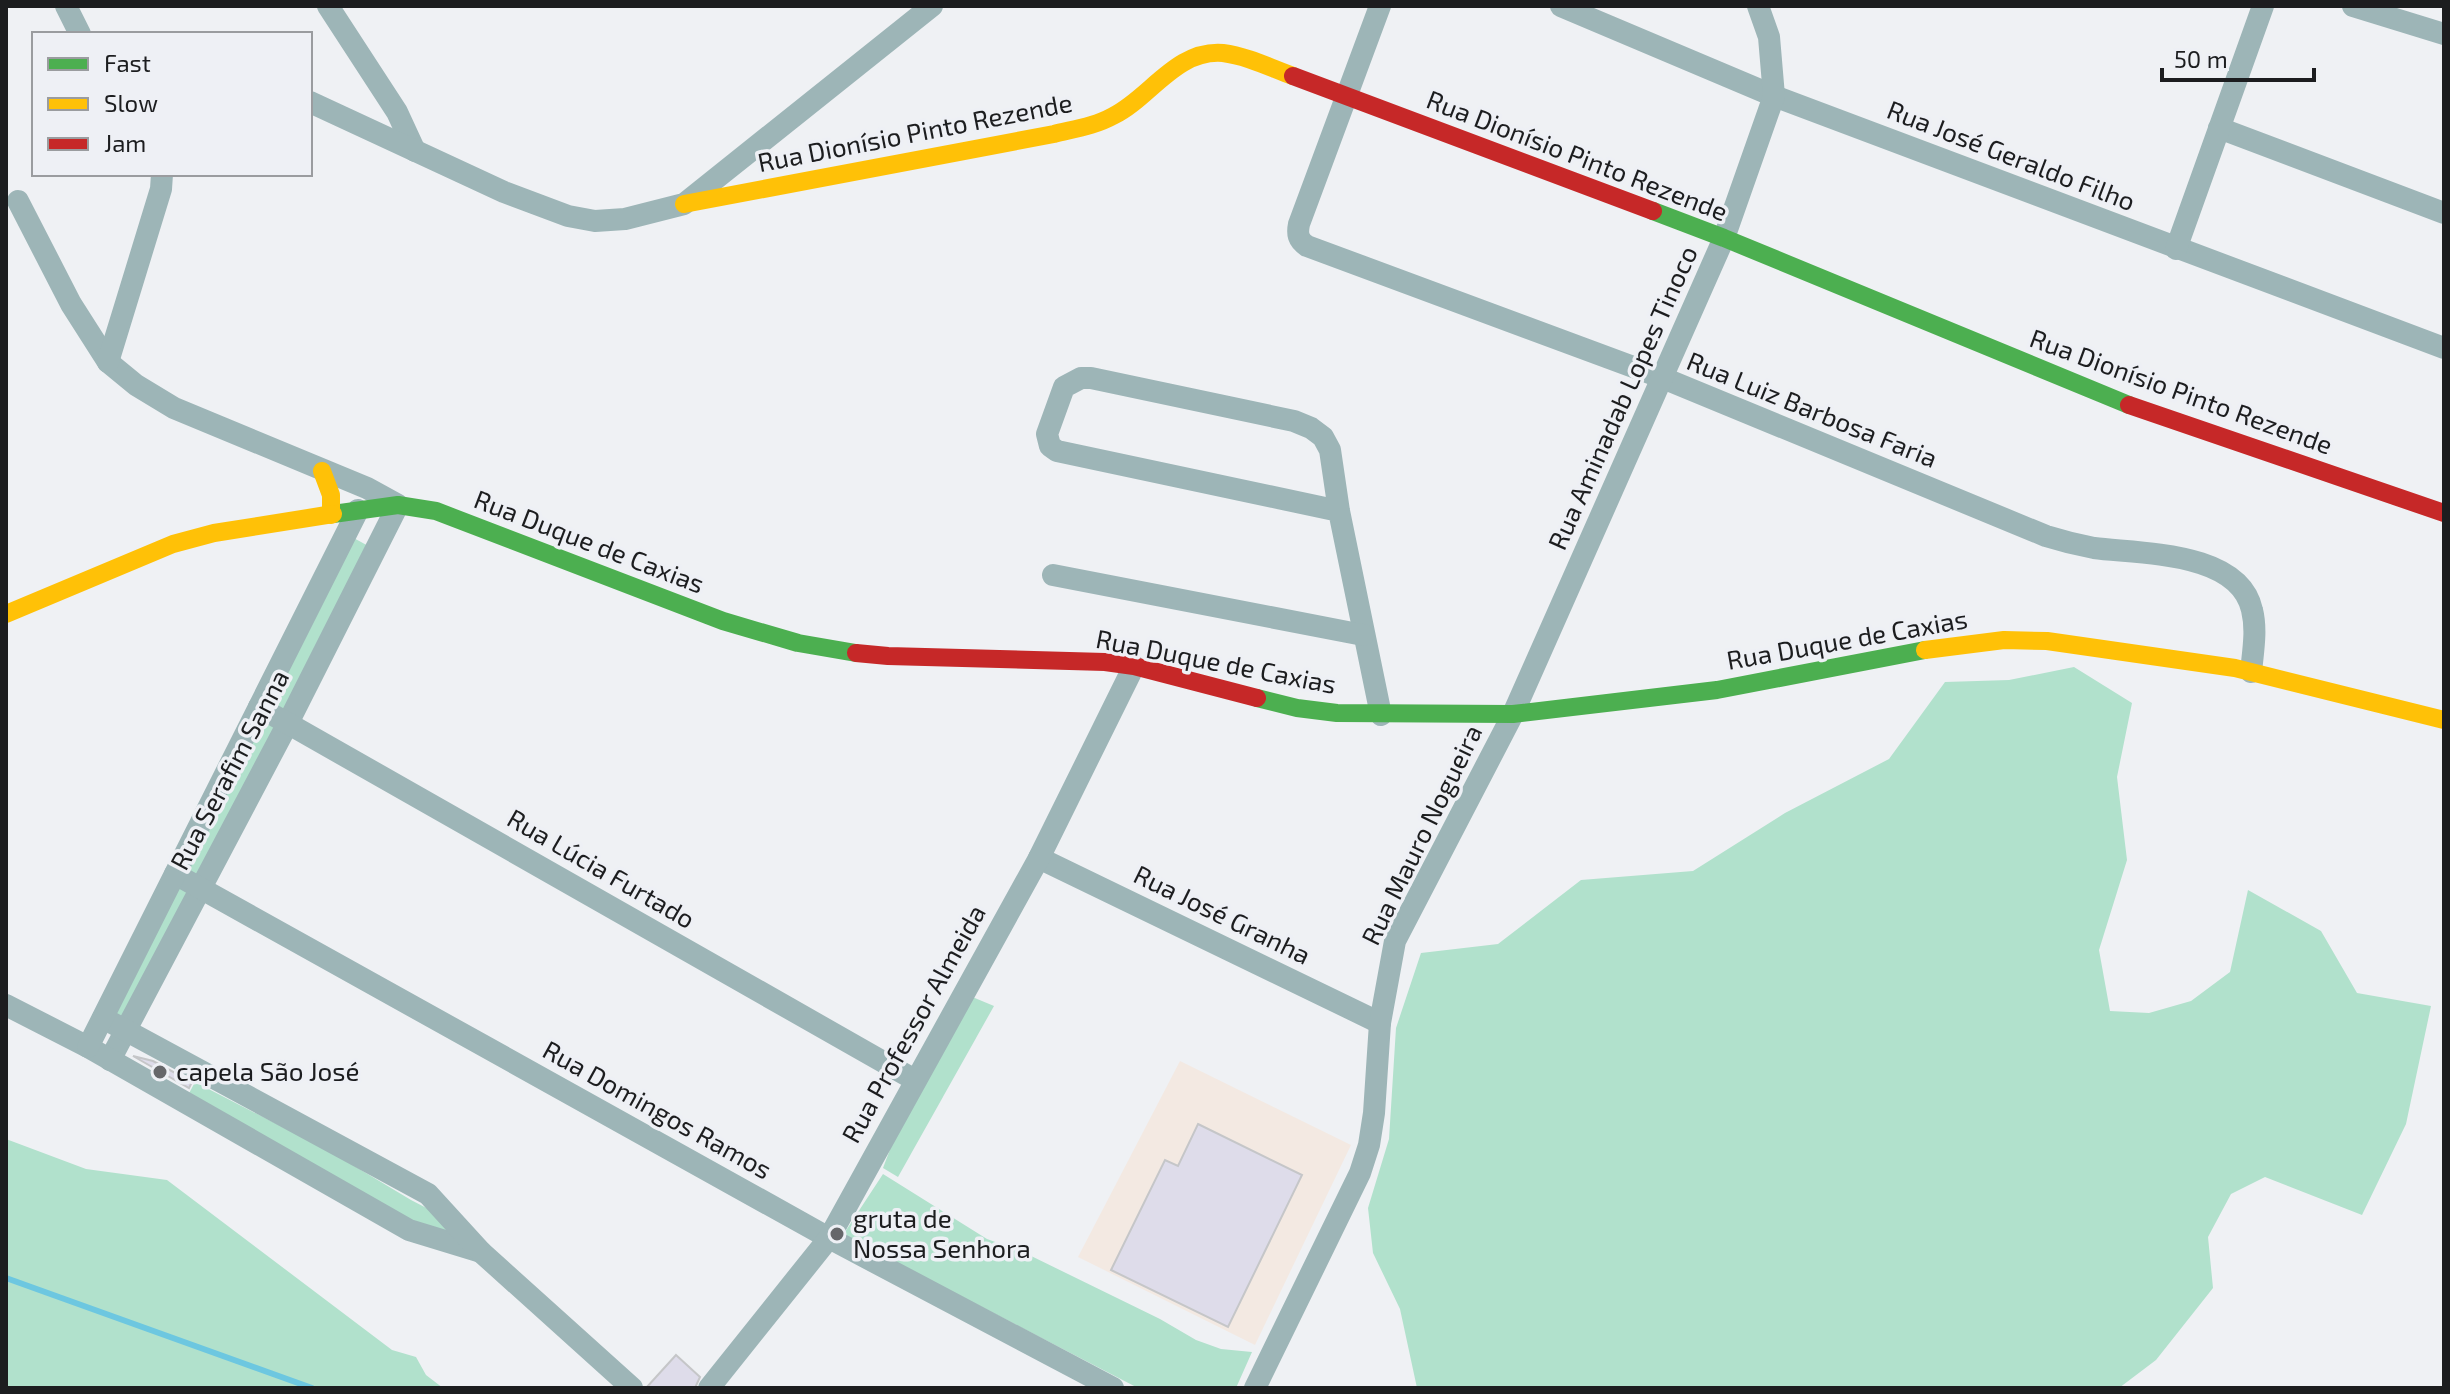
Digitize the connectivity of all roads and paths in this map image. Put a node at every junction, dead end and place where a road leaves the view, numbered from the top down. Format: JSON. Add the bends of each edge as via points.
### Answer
{"nodes":[{"id":1,"x":66,"y":6,"type":"edge"},
{"id":2,"x":328,"y":6,"type":"edge"},
{"id":3,"x":932,"y":6,"type":"edge"},
{"id":4,"x":1380,"y":6,"type":"edge"},
{"id":5,"x":1561,"y":6,"type":"edge"},
{"id":6,"x":1758,"y":6,"type":"edge"},
{"id":7,"x":2263,"y":6,"type":"edge"},
{"id":8,"x":2353,"y":6,"type":"edge"},
{"id":9,"x":79,"y":32,"type":"edge"},
{"id":10,"x":2444,"y":34,"type":"edge"},
{"id":11,"x":1774,"y":96,"type":"junction"},
{"id":12,"x":1348,"y":97,"type":"junction"},
{"id":13,"x":312,"y":103,"type":"edge"},
{"id":14,"x":2219,"y":128,"type":"junction"},
{"id":15,"x":415,"y":151,"type":"junction"},
{"id":16,"x":162,"y":176,"type":"edge"},
{"id":17,"x":18,"y":201,"type":"dead end"},
{"id":18,"x":684,"y":204,"type":"junction"},
{"id":19,"x":2444,"y":213,"type":"edge"},
{"id":20,"x":1724,"y":238,"type":"junction"},
{"id":21,"x":2176,"y":249,"type":"junction"},
{"id":22,"x":2444,"y":348,"type":"edge"},
{"id":23,"x":108,"y":362,"type":"junction"},
{"id":24,"x":1663,"y":378,"type":"junction"},
{"id":25,"x":322,"y":471,"type":"junction"},
{"id":26,"x":398,"y":505,"type":"junction"},
{"id":27,"x":358,"y":510,"type":"junction"},
{"id":28,"x":1339,"y":511,"type":"junction"},
{"id":29,"x":2444,"y":513,"type":"edge"},
{"id":30,"x":331,"y":515,"type":"junction"},
{"id":31,"x":1053,"y":575,"type":"dead end"},
{"id":32,"x":6,"y":614,"type":"edge"},
{"id":33,"x":1363,"y":635,"type":"junction"},
{"id":34,"x":1134,"y":666,"type":"junction"},
{"id":35,"x":2251,"y":672,"type":"junction"},
{"id":36,"x":259,"y":707,"type":"junction"},
{"id":37,"x":1513,"y":714,"type":"junction"},
{"id":38,"x":1381,"y":715,"type":"junction"},
{"id":39,"x":2444,"y":720,"type":"edge"},
{"id":40,"x":288,"y":723,"type":"junction"},
{"id":41,"x":1039,"y":858,"type":"junction"},
{"id":42,"x":175,"y":874,"type":"junction"},
{"id":43,"x":200,"y":888,"type":"junction"},
{"id":44,"x":6,"y":1005,"type":"edge"},
{"id":45,"x":103,"y":1018,"type":"junction"},
{"id":46,"x":1380,"y":1023,"type":"junction"},
{"id":47,"x":126,"y":1030,"type":"junction"},
{"id":48,"x":88,"y":1047,"type":"junction"},
{"id":49,"x":110,"y":1060,"type":"junction"},
{"id":50,"x":915,"y":1080,"type":"junction"},
{"id":51,"x":829,"y":1238,"type":"junction"},
{"id":52,"x":481,"y":1252,"type":"junction"},
{"id":53,"x":632,"y":1388,"type":"edge"},
{"id":54,"x":709,"y":1388,"type":"edge"},
{"id":55,"x":1113,"y":1388,"type":"edge"},
{"id":56,"x":1255,"y":1388,"type":"edge"}],
"edges":[{"from":1,"to":9,"type":"street"},
{"from":2,"to":15,"type":"street","via":[[397,112]]},
{"from":3,"to":18,"type":"street"},
{"from":4,"to":12,"type":"street"},
{"from":5,"to":11,"type":"street","name":"Rua José Geraldo Filho"},
{"from":6,"to":11,"type":"street","name":"Rua Aminadab Lopes Tinoco","via":[[1769,37]]},
{"from":7,"to":14,"type":"street"},
{"from":8,"to":10,"type":"street"},
{"from":11,"to":20,"type":"street","name":"Rua Aminadab Lopes Tinoco"},
{"from":11,"to":21,"type":"street","name":"Rua José Geraldo Filho"},
{"from":12,"to":18,"type":"street","name":"Rua Dionísio Pinto Rezende","via":[[1245,58],[1195,56],[1115,116],[1095,124]]},
{"from":12,"to":20,"type":"street","name":"Rua Dionísio Pinto Rezende"},
{"from":12,"to":24,"type":"street","name":"Rua Luiz Barbosa Faria","via":[[1299,224],[1300,241]]},
{"from":13,"to":15,"type":"street"},
{"from":14,"to":19,"type":"street"},
{"from":14,"to":21,"type":"street"},
{"from":15,"to":18,"type":"street","via":[[568,216],[625,219]]},
{"from":16,"to":23,"type":"street"},
{"from":17,"to":23,"type":"street"},
{"from":20,"to":24,"type":"street","name":"Rua Aminadab Lopes Tinoco"},
{"from":20,"to":29,"type":"street","name":"Rua Dionísio Pinto Rezende","via":[[2122,403]]},
{"from":21,"to":22,"type":"street","name":"Rua José Geraldo Filho"},
{"from":23,"to":25,"type":"street","via":[[174,408]]},
{"from":24,"to":35,"type":"street","name":"Rua Luiz Barbosa Faria","via":[[2046,536],[2189,560],[2225,573],[2252,607]]},
{"from":24,"to":37,"type":"street","name":"Rua Aminadab Lopes Tinoco"},
{"from":25,"to":26,"type":"street"},
{"from":25,"to":30,"type":"street","via":[[331,495]]},
{"from":26,"to":27,"type":"street","name":"Rua Duque de Caxias"},
{"from":26,"to":34,"type":"street","name":"Rua Duque de Caxias","via":[[436,511],[723,621],[798,643],[888,656]]},
{"from":26,"to":40,"type":"street","name":"Rua Serafim Sanna"},
{"from":27,"to":30,"type":"street","name":"Rua Duque de Caxias"},
{"from":27,"to":36,"type":"street","name":"Rua Serafim Sanna"},
{"from":28,"to":28,"type":"street","via":[[1330,450],[1323,437],[1294,421],[1081,378],[1064,387],[1047,434],[1057,451]]},
{"from":28,"to":33,"type":"street"},
{"from":30,"to":32,"type":"street","name":"Rua Duque de Caxias","via":[[173,544]]},
{"from":31,"to":33,"type":"street"},
{"from":33,"to":38,"type":"street"},
{"from":34,"to":38,"type":"street","name":"Rua Duque de Caxias","via":[[1297,708]]},
{"from":34,"to":41,"type":"street","name":"Rua Professor Almeida"},
{"from":35,"to":37,"type":"street","name":"Rua Duque de Caxias","via":[[2101,648],[2004,640],[1717,690]]},
{"from":35,"to":39,"type":"street","name":"Rua Duque de Caxias"},
{"from":36,"to":40,"type":"street","name":"Rua Lúcia Furtado"},
{"from":36,"to":42,"type":"street","name":"Rua Serafim Sanna"},
{"from":37,"to":38,"type":"street","name":"Rua Duque de Caxias"},
{"from":37,"to":46,"type":"street","name":"Rua Mauro Nogueira","via":[[1395,941]]},
{"from":40,"to":43,"type":"street","name":"Rua Serafim Sanna"},
{"from":40,"to":50,"type":"street","name":"Rua Lúcia Furtado"},
{"from":41,"to":46,"type":"street","name":"Rua José Granha"},
{"from":41,"to":50,"type":"street","name":"Rua Professor Almeida"},
{"from":42,"to":43,"type":"street","name":"Rua Domingos Ramos"},
{"from":42,"to":45,"type":"street","name":"Rua Serafim Sanna"},
{"from":43,"to":47,"type":"street","name":"Rua Serafim Sanna"},
{"from":43,"to":51,"type":"street","name":"Rua Domingos Ramos"},
{"from":44,"to":48,"type":"street"},
{"from":45,"to":47,"type":"street"},
{"from":45,"to":48,"type":"street","name":"Rua Serafim Sanna"},
{"from":46,"to":56,"type":"street","name":"Rua Mauro Nogueira","via":[[1374,1113],[1360,1173]]},
{"from":47,"to":49,"type":"street","name":"Rua Serafim Sanna"},
{"from":47,"to":52,"type":"street","via":[[428,1194]]},
{"from":48,"to":49,"type":"street"},
{"from":49,"to":52,"type":"street","via":[[409,1230]]},
{"from":50,"to":51,"type":"street","name":"Rua Professor Almeida"},
{"from":51,"to":54,"type":"street","name":"Rua Professor Almeida"},
{"from":51,"to":55,"type":"street","name":"Rua Domingos Ramos"},
{"from":52,"to":53,"type":"street"}]}
